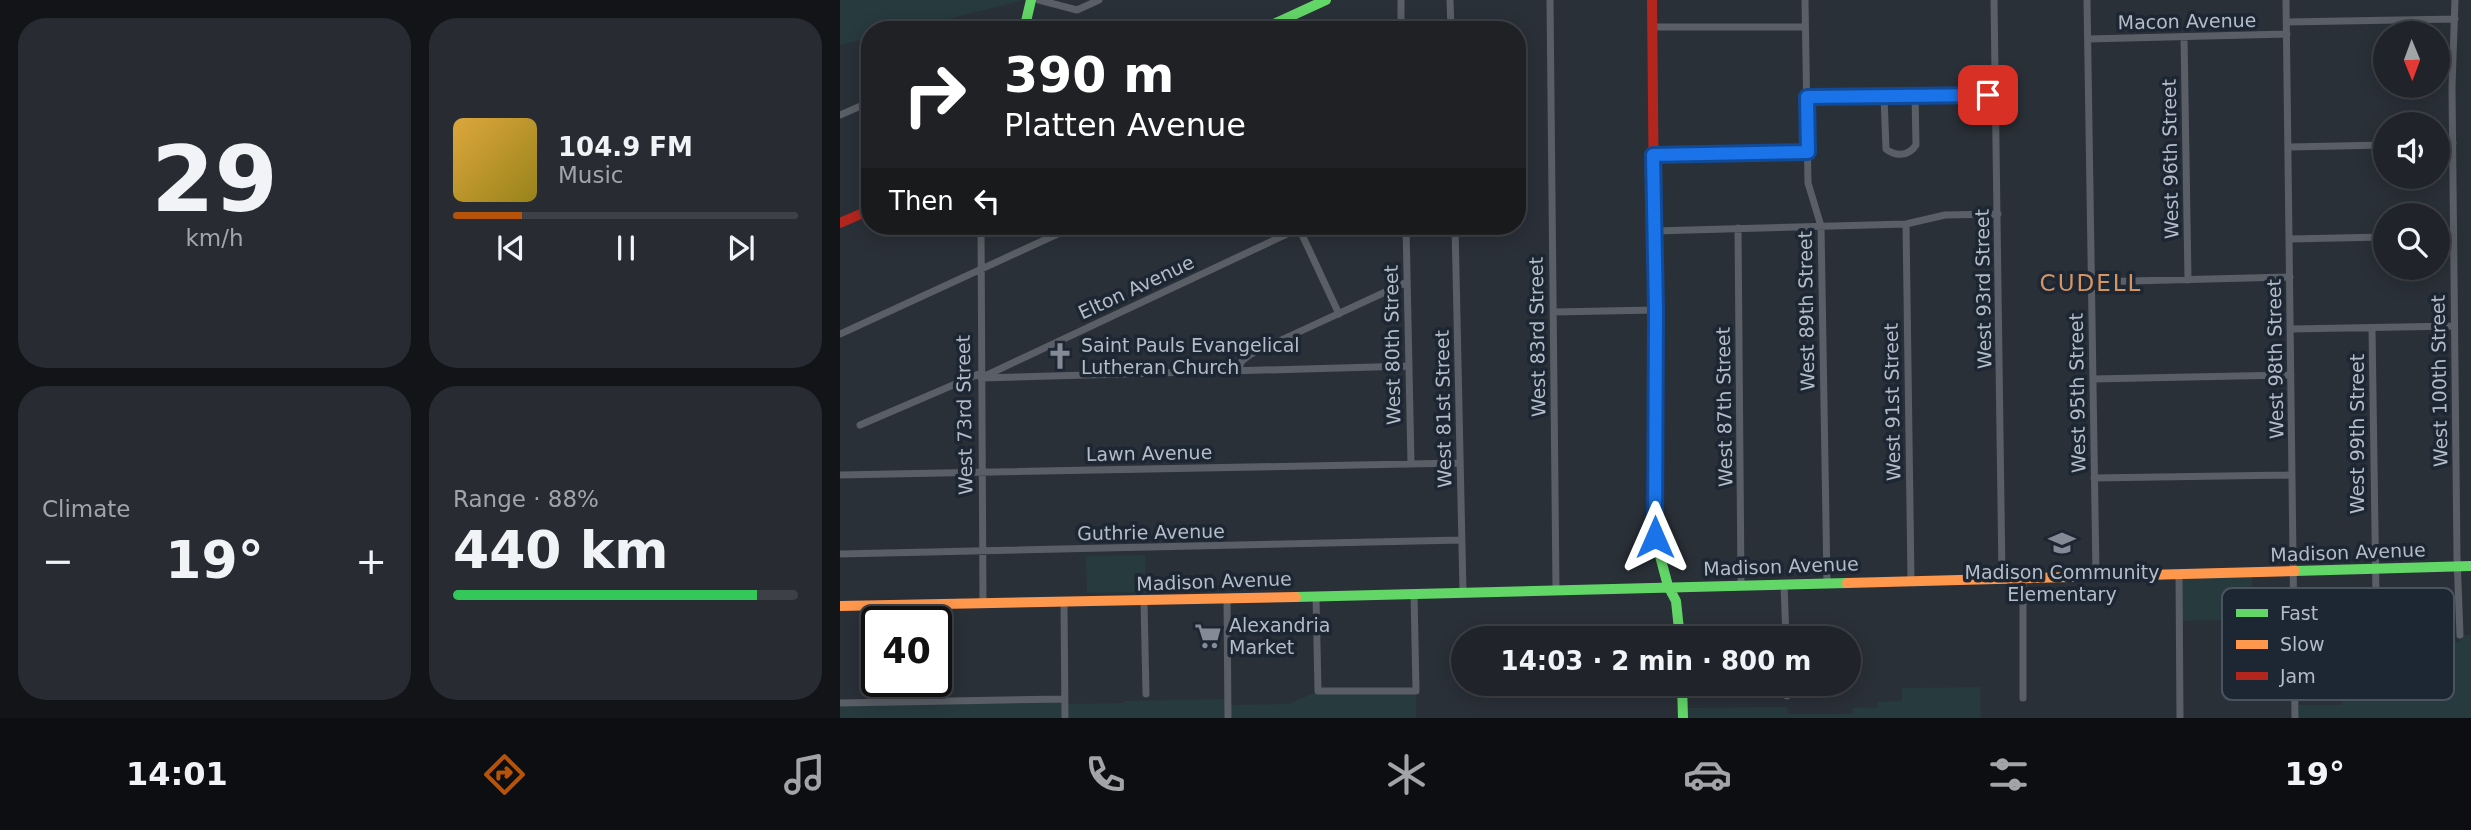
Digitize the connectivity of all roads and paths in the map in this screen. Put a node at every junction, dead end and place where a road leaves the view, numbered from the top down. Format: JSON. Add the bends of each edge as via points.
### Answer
{"nodes":[{"id":1,"x":1031,"y":0,"type":"edge"},
{"id":2,"x":1039,"y":0,"type":"edge"},
{"id":3,"x":1099,"y":0,"type":"edge"},
{"id":4,"x":1326,"y":0,"type":"edge"},
{"id":5,"x":1401,"y":0,"type":"edge"},
{"id":6,"x":1450,"y":0,"type":"edge"},
{"id":7,"x":1550,"y":0,"type":"edge"},
{"id":8,"x":1652,"y":0,"type":"edge"},
{"id":9,"x":1805,"y":0,"type":"edge"},
{"id":10,"x":1994,"y":0,"type":"edge"},
{"id":11,"x":2087,"y":0,"type":"edge"},
{"id":12,"x":2287,"y":0,"type":"edge"},
{"id":13,"x":2455,"y":0,"type":"edge"},
{"id":14,"x":2455,"y":19,"type":"junction"},
{"id":15,"x":1026,"y":21,"type":"edge"},
{"id":16,"x":1280,"y":21,"type":"edge"},
{"id":17,"x":1401,"y":21,"type":"edge"},
{"id":18,"x":1451,"y":21,"type":"edge"},
{"id":19,"x":2287,"y":22,"type":"junction"},
{"id":20,"x":1652,"y":27,"type":"junction"},
{"id":21,"x":1805,"y":27,"type":"junction"},
{"id":22,"x":2287,"y":34,"type":"junction"},
{"id":23,"x":2183,"y":37,"type":"junction"},
{"id":24,"x":2088,"y":39,"type":"junction"},
{"id":25,"x":1995,"y":94,"type":"junction"},
{"id":26,"x":1915,"y":95,"type":"junction"},
{"id":27,"x":1884,"y":96,"type":"junction"},
{"id":28,"x":1807,"y":97,"type":"junction"},
{"id":29,"x":861,"y":106,"type":"edge"},
{"id":30,"x":840,"y":115,"type":"edge"},
{"id":31,"x":2452,"y":143,"type":"joint"},
{"id":32,"x":2373,"y":145,"type":"edge"},
{"id":33,"x":2289,"y":147,"type":"junction"},
{"id":34,"x":1808,"y":152,"type":"junction"},
{"id":35,"x":1653,"y":155,"type":"junction"},
{"id":36,"x":861,"y":214,"type":"edge"},
{"id":37,"x":1997,"y":214,"type":"junction"},
{"id":38,"x":840,"y":223,"type":"edge"},
{"id":39,"x":1906,"y":224,"type":"junction"},
{"id":40,"x":1821,"y":226,"type":"junction"},
{"id":41,"x":1738,"y":228,"type":"junction"},
{"id":42,"x":1654,"y":231,"type":"junction"},
{"id":43,"x":981,"y":235,"type":"edge"},
{"id":44,"x":1055,"y":235,"type":"edge"},
{"id":45,"x":1284,"y":235,"type":"edge"},
{"id":46,"x":1304,"y":235,"type":"edge"},
{"id":47,"x":1406,"y":235,"type":"edge"},
{"id":48,"x":1455,"y":235,"type":"edge"},
{"id":49,"x":2453,"y":235,"type":"joint"},
{"id":50,"x":2373,"y":237,"type":"edge"},
{"id":51,"x":2289,"y":239,"type":"junction"},
{"id":52,"x":980,"y":269,"type":"junction"},
{"id":53,"x":2290,"y":277,"type":"junction"},
{"id":54,"x":2188,"y":280,"type":"junction"},
{"id":55,"x":1407,"y":282,"type":"junction"},
{"id":56,"x":2091,"y":282,"type":"junction"},
{"id":57,"x":1656,"y":310,"type":"junction"},
{"id":58,"x":1553,"y":312,"type":"junction"},
{"id":59,"x":1339,"y":314,"type":"junction"},
{"id":60,"x":2454,"y":326,"type":"junction"},
{"id":61,"x":2372,"y":328,"type":"junction"},
{"id":62,"x":2292,"y":329,"type":"junction"},
{"id":63,"x":840,"y":334,"type":"edge"},
{"id":64,"x":1409,"y":366,"type":"junction"},
{"id":65,"x":1238,"y":369,"type":"junction"},
{"id":66,"x":981,"y":375,"type":"junction"},
{"id":67,"x":2291,"y":375,"type":"junction"},
{"id":68,"x":2092,"y":379,"type":"junction"},
{"id":69,"x":860,"y":425,"type":"dead end"},
{"id":70,"x":1411,"y":463,"type":"junction"},
{"id":71,"x":1459,"y":463,"type":"junction"},
{"id":72,"x":983,"y":472,"type":"junction"},
{"id":73,"x":840,"y":475,"type":"edge"},
{"id":74,"x":2292,"y":475,"type":"junction"},
{"id":75,"x":2094,"y":478,"type":"junction"},
{"id":76,"x":1462,"y":540,"type":"junction"},
{"id":77,"x":983,"y":552,"type":"junction"},
{"id":78,"x":840,"y":554,"type":"edge"},
{"id":79,"x":2457,"y":566,"type":"junction"},
{"id":80,"x":2471,"y":566,"type":"edge"},
{"id":81,"x":2374,"y":568,"type":"junction"},
{"id":82,"x":2293,"y":571,"type":"junction"},
{"id":83,"x":2179,"y":574,"type":"junction"},
{"id":84,"x":2096,"y":575,"type":"junction"},
{"id":85,"x":2002,"y":577,"type":"junction"},
{"id":86,"x":2023,"y":577,"type":"junction"},
{"id":87,"x":1910,"y":580,"type":"junction"},
{"id":88,"x":1827,"y":582,"type":"junction"},
{"id":89,"x":1741,"y":584,"type":"junction"},
{"id":90,"x":1784,"y":584,"type":"junction"},
{"id":91,"x":1668,"y":586,"type":"junction"},
{"id":92,"x":2293,"y":588,"type":"edge"},
{"id":93,"x":2375,"y":588,"type":"edge"},
{"id":94,"x":1556,"y":589,"type":"junction"},
{"id":95,"x":1464,"y":592,"type":"junction"},
{"id":96,"x":1414,"y":593,"type":"junction"},
{"id":97,"x":1316,"y":596,"type":"junction"},
{"id":98,"x":1227,"y":599,"type":"junction"},
{"id":99,"x":1144,"y":601,"type":"junction"},
{"id":100,"x":1064,"y":602,"type":"junction"},
{"id":101,"x":983,"y":603,"type":"junction"},
{"id":102,"x":840,"y":606,"type":"edge"},
{"id":103,"x":1679,"y":626,"type":"edge"},
{"id":104,"x":1786,"y":626,"type":"edge"},
{"id":105,"x":2460,"y":635,"type":"dead end"},
{"id":106,"x":1146,"y":694,"type":"dead end"},
{"id":107,"x":2023,"y":698,"type":"dead end"},
{"id":108,"x":1064,"y":699,"type":"junction"},
{"id":109,"x":2295,"y":700,"type":"edge"},
{"id":110,"x":840,"y":703,"type":"edge"},
{"id":111,"x":1065,"y":716,"type":"edge"},
{"id":112,"x":1227,"y":718,"type":"edge"},
{"id":113,"x":2180,"y":718,"type":"edge"},
{"id":114,"x":2295,"y":718,"type":"edge"}],
"edges":[{"from":1,"to":15,"type":"street"},
{"from":2,"to":3,"type":"street","via":[[1077,10]]},
{"from":4,"to":16,"type":"street"},
{"from":5,"to":17,"type":"street"},
{"from":6,"to":18,"type":"street"},
{"from":7,"to":58,"type":"street","name":"West 83rd Street"},
{"from":8,"to":20,"type":"street"},
{"from":9,"to":21,"type":"street","name":"West 89th Street"},
{"from":10,"to":25,"type":"street","name":"West 93rd Street"},
{"from":11,"to":24,"type":"street","name":"West 95th Street"},
{"from":12,"to":19,"type":"street","name":"West 98th Street"},
{"from":13,"to":14,"type":"street","name":"West 100th Street"},
{"from":14,"to":19,"type":"street"},
{"from":14,"to":31,"type":"street","name":"West 100th Street"},
{"from":19,"to":22,"type":"street","name":"West 98th Street"},
{"from":20,"to":21,"type":"street"},
{"from":20,"to":35,"type":"street"},
{"from":21,"to":28,"type":"street","name":"West 89th Street"},
{"from":22,"to":23,"type":"street","name":"Macon Avenue"},
{"from":22,"to":33,"type":"street","name":"West 98th Street"},
{"from":23,"to":24,"type":"street","name":"Macon Avenue"},
{"from":23,"to":54,"type":"street","name":"West 96th Street"},
{"from":24,"to":56,"type":"street","name":"West 95th Street"},
{"from":25,"to":26,"type":"street"},
{"from":25,"to":37,"type":"street","name":"West 93rd Street"},
{"from":26,"to":27,"type":"street"},
{"from":26,"to":27,"type":"street","via":[[1916,145],[1900,154],[1886,149]]},
{"from":27,"to":28,"type":"street"},
{"from":28,"to":34,"type":"street","name":"West 89th Street"},
{"from":29,"to":30,"type":"street"},
{"from":31,"to":49,"type":"street","name":"West 100th Street"},
{"from":32,"to":33,"type":"street"},
{"from":33,"to":51,"type":"street","name":"West 98th Street"},
{"from":34,"to":35,"type":"street"},
{"from":34,"to":40,"type":"street","name":"West 89th Street","via":[[1808,183]]},
{"from":35,"to":42,"type":"street"},
{"from":36,"to":38,"type":"street"},
{"from":37,"to":39,"type":"street","via":[[1945,215]]},
{"from":37,"to":85,"type":"street","name":"West 93rd Street"},
{"from":39,"to":40,"type":"street"},
{"from":39,"to":87,"type":"street","name":"West 91st Street"},
{"from":40,"to":41,"type":"street"},
{"from":40,"to":88,"type":"street","name":"West 89th Street"},
{"from":41,"to":42,"type":"street"},
{"from":41,"to":89,"type":"street","name":"West 87th Street"},
{"from":42,"to":57,"type":"street"},
{"from":43,"to":52,"type":"street","name":"West 73rd Street"},
{"from":44,"to":52,"type":"street"},
{"from":45,"to":66,"type":"street","name":"Elton Avenue"},
{"from":46,"to":59,"type":"street"},
{"from":47,"to":55,"type":"street","name":"West 80th Street"},
{"from":48,"to":71,"type":"street","name":"West 81st Street"},
{"from":49,"to":60,"type":"street","name":"West 100th Street"},
{"from":50,"to":51,"type":"street"},
{"from":51,"to":53,"type":"street","name":"West 98th Street"},
{"from":52,"to":63,"type":"street"},
{"from":52,"to":66,"type":"street","name":"West 73rd Street"},
{"from":53,"to":54,"type":"street"},
{"from":53,"to":62,"type":"street","name":"West 98th Street"},
{"from":54,"to":56,"type":"street"},
{"from":55,"to":59,"type":"street"},
{"from":55,"to":64,"type":"street","name":"West 80th Street"},
{"from":56,"to":68,"type":"street","name":"West 95th Street"},
{"from":57,"to":58,"type":"street"},
{"from":57,"to":91,"type":"street","via":[[1655,537]]},
{"from":58,"to":94,"type":"street","name":"West 83rd Street"},
{"from":59,"to":65,"type":"street","via":[[1251,354]]},
{"from":60,"to":61,"type":"street"},
{"from":60,"to":79,"type":"street","name":"West 100th Street"},
{"from":61,"to":62,"type":"street"},
{"from":61,"to":81,"type":"street","name":"West 99th Street"},
{"from":62,"to":67,"type":"street","name":"West 98th Street"},
{"from":64,"to":65,"type":"street"},
{"from":64,"to":70,"type":"street","name":"West 80th Street"},
{"from":65,"to":66,"type":"street"},
{"from":66,"to":69,"type":"street","name":"Elton Avenue"},
{"from":66,"to":72,"type":"street","name":"West 73rd Street"},
{"from":67,"to":68,"type":"street"},
{"from":67,"to":74,"type":"street","name":"West 98th Street"},
{"from":68,"to":75,"type":"street","name":"West 95th Street"},
{"from":70,"to":71,"type":"street","name":"Lawn Avenue"},
{"from":70,"to":72,"type":"street","name":"Lawn Avenue"},
{"from":71,"to":76,"type":"street","name":"West 81st Street"},
{"from":72,"to":73,"type":"street","name":"Lawn Avenue"},
{"from":72,"to":77,"type":"street","name":"West 73rd Street"},
{"from":74,"to":75,"type":"street"},
{"from":74,"to":82,"type":"street","name":"West 98th Street"},
{"from":75,"to":84,"type":"street","name":"West 95th Street"},
{"from":76,"to":77,"type":"street","name":"Guthrie Avenue"},
{"from":76,"to":95,"type":"street","name":"West 81st Street"},
{"from":77,"to":78,"type":"street","name":"Guthrie Avenue"},
{"from":77,"to":101,"type":"street","name":"West 73rd Street"},
{"from":79,"to":80,"type":"street","name":"Madison Avenue"},
{"from":79,"to":81,"type":"street","name":"Madison Avenue"},
{"from":79,"to":105,"type":"street","name":"West 100th Street"},
{"from":81,"to":82,"type":"street","name":"Madison Avenue"},
{"from":81,"to":93,"type":"street","name":"West 99th Street"},
{"from":82,"to":83,"type":"street","name":"Madison Avenue"},
{"from":82,"to":92,"type":"street","name":"West 98th Street"},
{"from":83,"to":84,"type":"street","name":"Madison Avenue"},
{"from":83,"to":113,"type":"street"},
{"from":84,"to":86,"type":"street","name":"Madison Avenue"},
{"from":85,"to":86,"type":"street","name":"Madison Avenue"},
{"from":85,"to":87,"type":"street","name":"Madison Avenue"},
{"from":86,"to":107,"type":"street"},
{"from":87,"to":88,"type":"street","name":"Madison Avenue"},
{"from":88,"to":90,"type":"street","name":"Madison Avenue"},
{"from":89,"to":90,"type":"street","name":"Madison Avenue"},
{"from":89,"to":91,"type":"street","name":"Madison Avenue"},
{"from":90,"to":104,"type":"street"},
{"from":91,"to":94,"type":"street","name":"Madison Avenue"},
{"from":91,"to":103,"type":"street","via":[[1676,601]]},
{"from":94,"to":95,"type":"street","name":"Madison Avenue"},
{"from":95,"to":96,"type":"street","name":"Madison Avenue"},
{"from":96,"to":97,"type":"street","name":"Madison Avenue"},
{"from":96,"to":97,"type":"street","via":[[1416,691],[1318,691]]},
{"from":97,"to":98,"type":"street","name":"Madison Avenue"},
{"from":98,"to":99,"type":"street","name":"Madison Avenue"},
{"from":98,"to":112,"type":"street"},
{"from":99,"to":100,"type":"street","name":"Madison Avenue"},
{"from":99,"to":106,"type":"street"},
{"from":100,"to":101,"type":"street","name":"Madison Avenue"},
{"from":100,"to":108,"type":"street"},
{"from":101,"to":102,"type":"street","name":"Madison Avenue"},
{"from":108,"to":110,"type":"street"},
{"from":108,"to":111,"type":"street"},
{"from":109,"to":114,"type":"street","name":"West 98th Street"}]}
